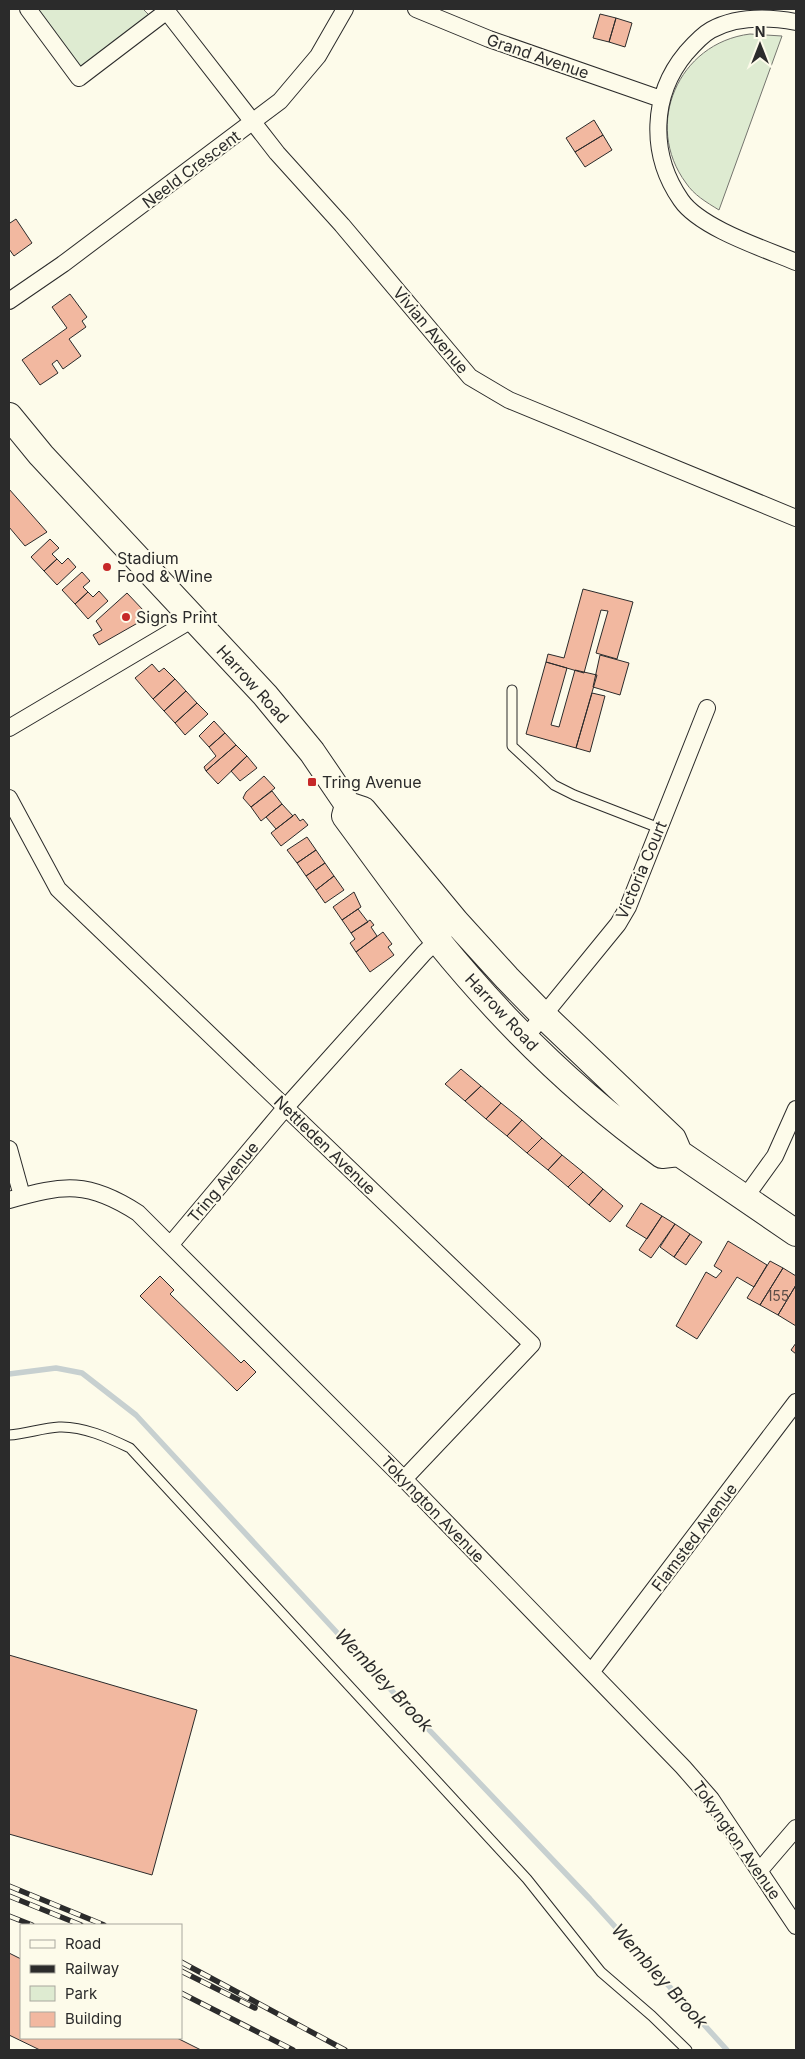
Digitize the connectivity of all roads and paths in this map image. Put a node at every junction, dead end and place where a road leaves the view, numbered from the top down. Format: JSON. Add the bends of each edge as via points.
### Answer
{"nodes":[{"id":1,"x":28,"y":9,"type":"edge"},
{"id":2,"x":345,"y":9,"type":"edge"},
{"id":3,"x":416,"y":9,"type":"edge"},
{"id":4,"x":166,"y":10,"type":"edge"},
{"id":5,"x":796,"y":22,"type":"edge"},
{"id":6,"x":661,"y":99,"type":"junction"},
{"id":7,"x":253,"y":123,"type":"junction"},
{"id":8,"x":796,"y":262,"type":"edge"},
{"id":9,"x":9,"y":301,"type":"edge"},
{"id":10,"x":12,"y":426,"type":"edge"},
{"id":11,"x":796,"y":518,"type":"edge"},
{"id":12,"x":193,"y":619,"type":"junction"},
{"id":13,"x":512,"y":690,"type":"dead end"},
{"id":14,"x":707,"y":708,"type":"dead end"},
{"id":15,"x":9,"y":728,"type":"edge"},
{"id":16,"x":9,"y":798,"type":"edge"},
{"id":17,"x":348,"y":805,"type":"junction"},
{"id":18,"x":659,"y":828,"type":"junction"},
{"id":19,"x":456,"y":922,"type":"junction"},
{"id":20,"x":438,"y":940,"type":"junction"},
{"id":21,"x":544,"y":1016,"type":"junction"},
{"id":22,"x":525,"y":1038,"type":"junction"},
{"id":23,"x":286,"y":1107,"type":"junction"},
{"id":24,"x":796,"y":1109,"type":"edge"},
{"id":25,"x":9,"y":1150,"type":"edge"},
{"id":26,"x":679,"y":1153,"type":"junction"},
{"id":27,"x":15,"y":1198,"type":"edge"},
{"id":28,"x":744,"y":1199,"type":"junction"},
{"id":29,"x":796,"y":1233,"type":"edge"},
{"id":30,"x":171,"y":1244,"type":"junction"},
{"id":31,"x":796,"y":1402,"type":"edge"},
{"id":32,"x":9,"y":1435,"type":"edge"},
{"id":33,"x":404,"y":1479,"type":"junction"},
{"id":34,"x":592,"y":1671,"type":"junction"},
{"id":35,"x":796,"y":1828,"type":"edge"},
{"id":36,"x":760,"y":1870,"type":"junction"},
{"id":37,"x":796,"y":1926,"type":"edge"},
{"id":38,"x":687,"y":2050,"type":"edge"}],
"edges":[{"from":1,"to":4,"type":"street","via":[[79,78]]},
{"from":2,"to":7,"type":"street","name":"Neeld Crescent","via":[[318,56],[280,101]]},
{"from":3,"to":6,"type":"street","name":"Grand Avenue","via":[[489,40]]},
{"from":4,"to":7,"type":"street","name":"Vivian Avenue"},
{"from":5,"to":6,"type":"street","via":[[761,17],[711,30],[693,44],[674,67]]},
{"from":6,"to":8,"type":"street","via":[[657,130],[659,152],[681,200],[708,222]]},
{"from":7,"to":9,"type":"street","name":"Neeld Crescent"},
{"from":7,"to":11,"type":"street","name":"Vivian Avenue","via":[[470,377],[510,400]]},
{"from":10,"to":12,"type":"main road","name":"Harrow Road"},
{"from":12,"to":15,"type":"street"},
{"from":12,"to":17,"type":"main road","name":"Harrow Road","via":[[265,695],[312,752]]},
{"from":13,"to":18,"type":"lane","via":[[512,746],[554,784]]},
{"from":14,"to":18,"type":"street","name":"Victoria Court"},
{"from":16,"to":23,"type":"street","name":"Nettleden Avenue","via":[[58,889]]},
{"from":17,"to":19,"type":"main road","name":"Harrow Road","via":[[363,810]]},
{"from":17,"to":20,"type":"main road","name":"Harrow Road","via":[[345,816]]},
{"from":18,"to":21,"type":"street","name":"Victoria Court","via":[[628,907],[618,924]]},
{"from":19,"to":20,"type":"street","name":"Tring Avenue"},
{"from":19,"to":21,"type":"main road","name":"Harrow Road"},
{"from":20,"to":22,"type":"main road","name":"Harrow Road"},
{"from":20,"to":23,"type":"street","name":"Tring Avenue"},
{"from":21,"to":22,"type":"street","name":"Victoria Court"},
{"from":21,"to":26,"type":"main road","name":"Harrow Road","via":[[673,1139]]},
{"from":22,"to":26,"type":"main road","name":"Harrow Road","via":[[615,1121],[662,1155]]},
{"from":23,"to":30,"type":"street","name":"Tring Avenue"},
{"from":23,"to":33,"type":"street","name":"Nettleden Avenue","via":[[532,1344]]},
{"from":24,"to":28,"type":"street","via":[[775,1156]]},
{"from":25,"to":27,"type":"street"},
{"from":26,"to":28,"type":"main road","name":"Harrow Road"},
{"from":27,"to":30,"type":"street","name":"Tokyngton Avenue","via":[[52,1189],[95,1191],[113,1197],[138,1213]]},
{"from":28,"to":29,"type":"main road","name":"Harrow Road"},
{"from":30,"to":33,"type":"street","name":"Tokyngton Avenue"},
{"from":31,"to":34,"type":"street","name":"Flamsted Avenue"},
{"from":32,"to":38,"type":"lane","via":[[60,1427],[91,1432],[130,1448],[527,1878],[601,1972]]},
{"from":33,"to":34,"type":"street","name":"Tokyngton Avenue"},
{"from":34,"to":36,"type":"street","name":"Tokyngton Avenue","via":[[696,1781]]},
{"from":35,"to":36,"type":"street"},
{"from":36,"to":37,"type":"street","name":"Tokyngton Avenue"}]}
